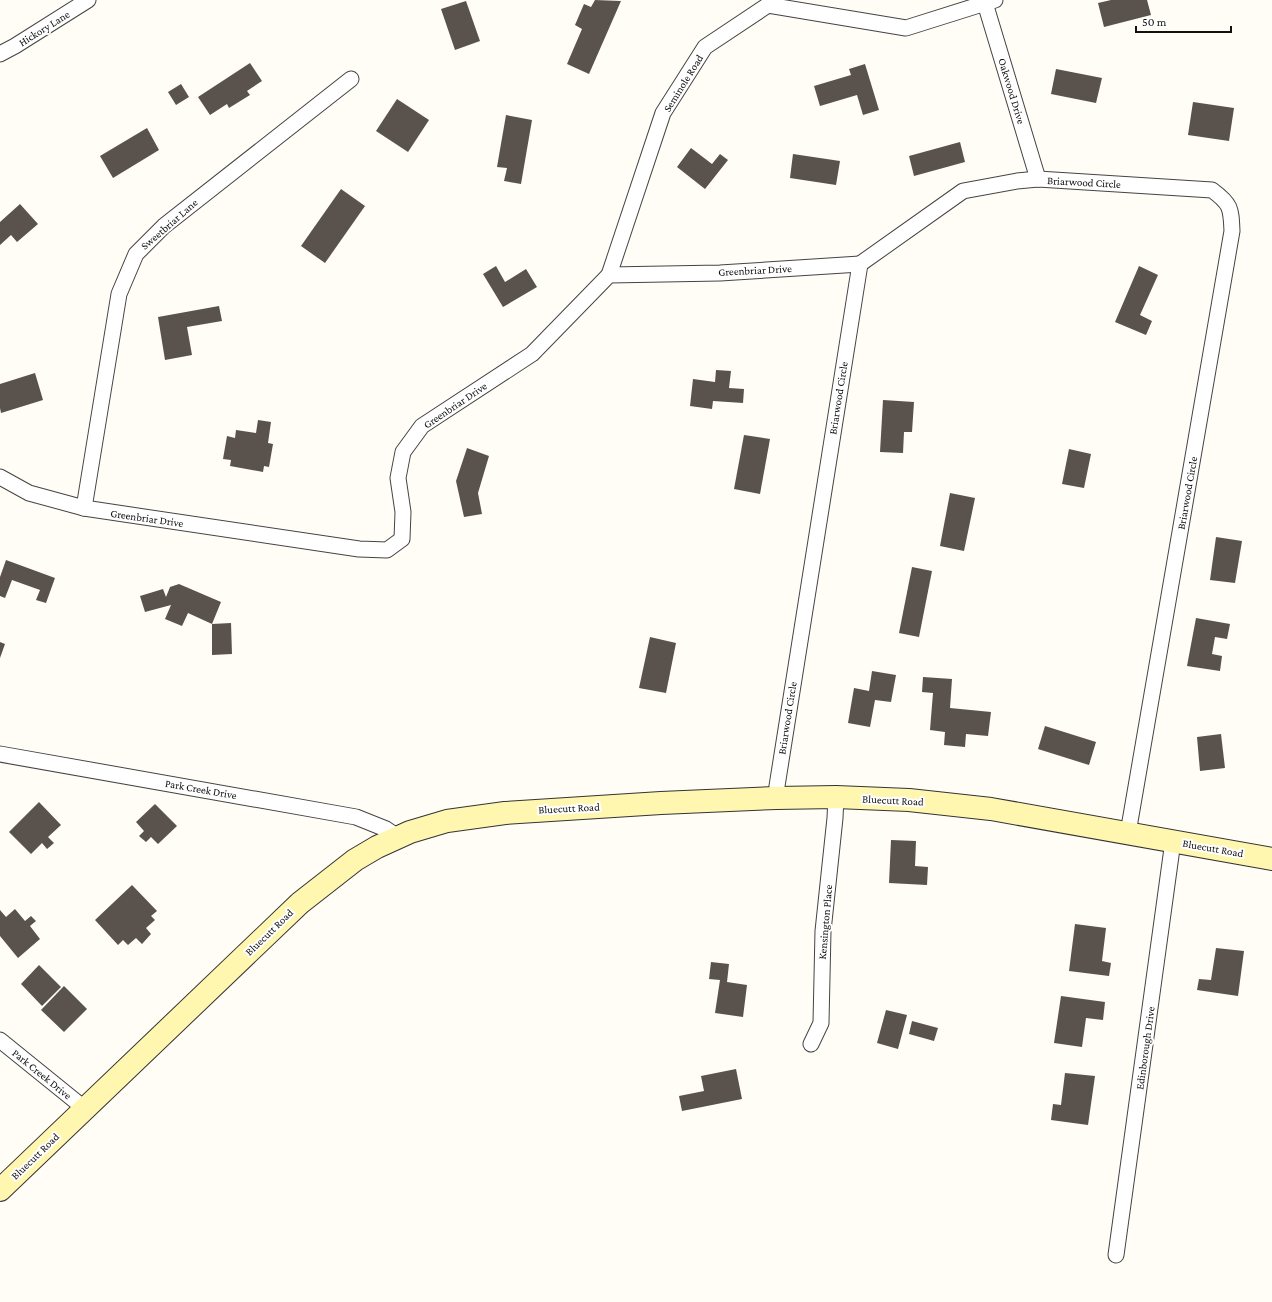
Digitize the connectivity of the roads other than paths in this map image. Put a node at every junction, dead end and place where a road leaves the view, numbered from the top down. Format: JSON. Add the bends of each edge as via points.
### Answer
{"nodes":[{"id":1,"x":88,"y":0,"type":"edge"},
{"id":2,"x":990,"y":1,"type":"edge"},
{"id":3,"x":767,"y":3,"type":"edge"},
{"id":4,"x":0,"y":54,"type":"edge"},
{"id":5,"x":351,"y":79,"type":"dead end"},
{"id":6,"x":1038,"y":179,"type":"junction"},
{"id":7,"x":860,"y":264,"type":"junction"},
{"id":8,"x":609,"y":275,"type":"junction"},
{"id":9,"x":0,"y":477,"type":"edge"},
{"id":10,"x":84,"y":508,"type":"junction"},
{"id":11,"x":0,"y":754,"type":"edge"},
{"id":12,"x":836,"y":797,"type":"junction"},
{"id":13,"x":776,"y":798,"type":"junction"},
{"id":14,"x":1128,"y":833,"type":"junction"},
{"id":15,"x":398,"y":837,"type":"junction"},
{"id":16,"x":1173,"y":841,"type":"junction"},
{"id":17,"x":1272,"y":859,"type":"edge"},
{"id":18,"x":0,"y":1040,"type":"edge"},
{"id":19,"x":811,"y":1044,"type":"dead end"},
{"id":20,"x":84,"y":1108,"type":"junction"},
{"id":21,"x":0,"y":1190,"type":"edge"},
{"id":22,"x":1116,"y":1255,"type":"dead end"}],
"edges":[{"from":1,"to":4,"type":"street","name":"Hickory Lane"},
{"from":2,"to":3,"type":"street","name":"Seminole Road","via":[[906,28]]},
{"from":2,"to":6,"type":"street","name":"Oakwood Drive"},
{"from":3,"to":8,"type":"street","name":"Seminole Road","via":[[705,48],[663,113]]},
{"from":5,"to":10,"type":"street","name":"Sweetbriar Lane","via":[[164,226],[136,254],[119,294]]},
{"from":6,"to":7,"type":"street","name":"Briarwood Circle","via":[[963,191]]},
{"from":6,"to":14,"type":"street","name":"Briarwood Circle","via":[[1212,190],[1222,197],[1231,211],[1232,231]]},
{"from":7,"to":8,"type":"street","name":"Greenbriar Drive","via":[[720,273]]},
{"from":7,"to":13,"type":"street","name":"Briarwood Circle"},
{"from":8,"to":10,"type":"street","name":"Greenbriar Drive","via":[[532,354],[422,426],[403,452],[398,478],[404,512],[402,539],[387,550],[359,549]]},
{"from":9,"to":10,"type":"street","name":"Greenbriar Drive","via":[[29,492]]},
{"from":11,"to":15,"type":"street","name":"Park Creek Drive","via":[[356,817],[386,829]]},
{"from":12,"to":13,"type":"street","name":"Bluecutt Road"},
{"from":12,"to":14,"type":"street","name":"Bluecutt Road","via":[[909,800],[990,809]]},
{"from":12,"to":19,"type":"street","name":"Kensington Place","via":[[823,931],[821,1024]]},
{"from":13,"to":15,"type":"street","name":"Bluecutt Road","via":[[505,813],[447,821]]},
{"from":14,"to":16,"type":"street","name":"Bluecutt Road"},
{"from":15,"to":20,"type":"street","name":"Bluecutt Road","via":[[377,846],[356,860],[300,903]]},
{"from":16,"to":17,"type":"street","name":"Bluecutt Road"},
{"from":16,"to":22,"type":"street","name":"Edinborough Drive"},
{"from":18,"to":20,"type":"street","name":"Park Creek Drive"},
{"from":20,"to":21,"type":"street","name":"Bluecutt Road"}]}
